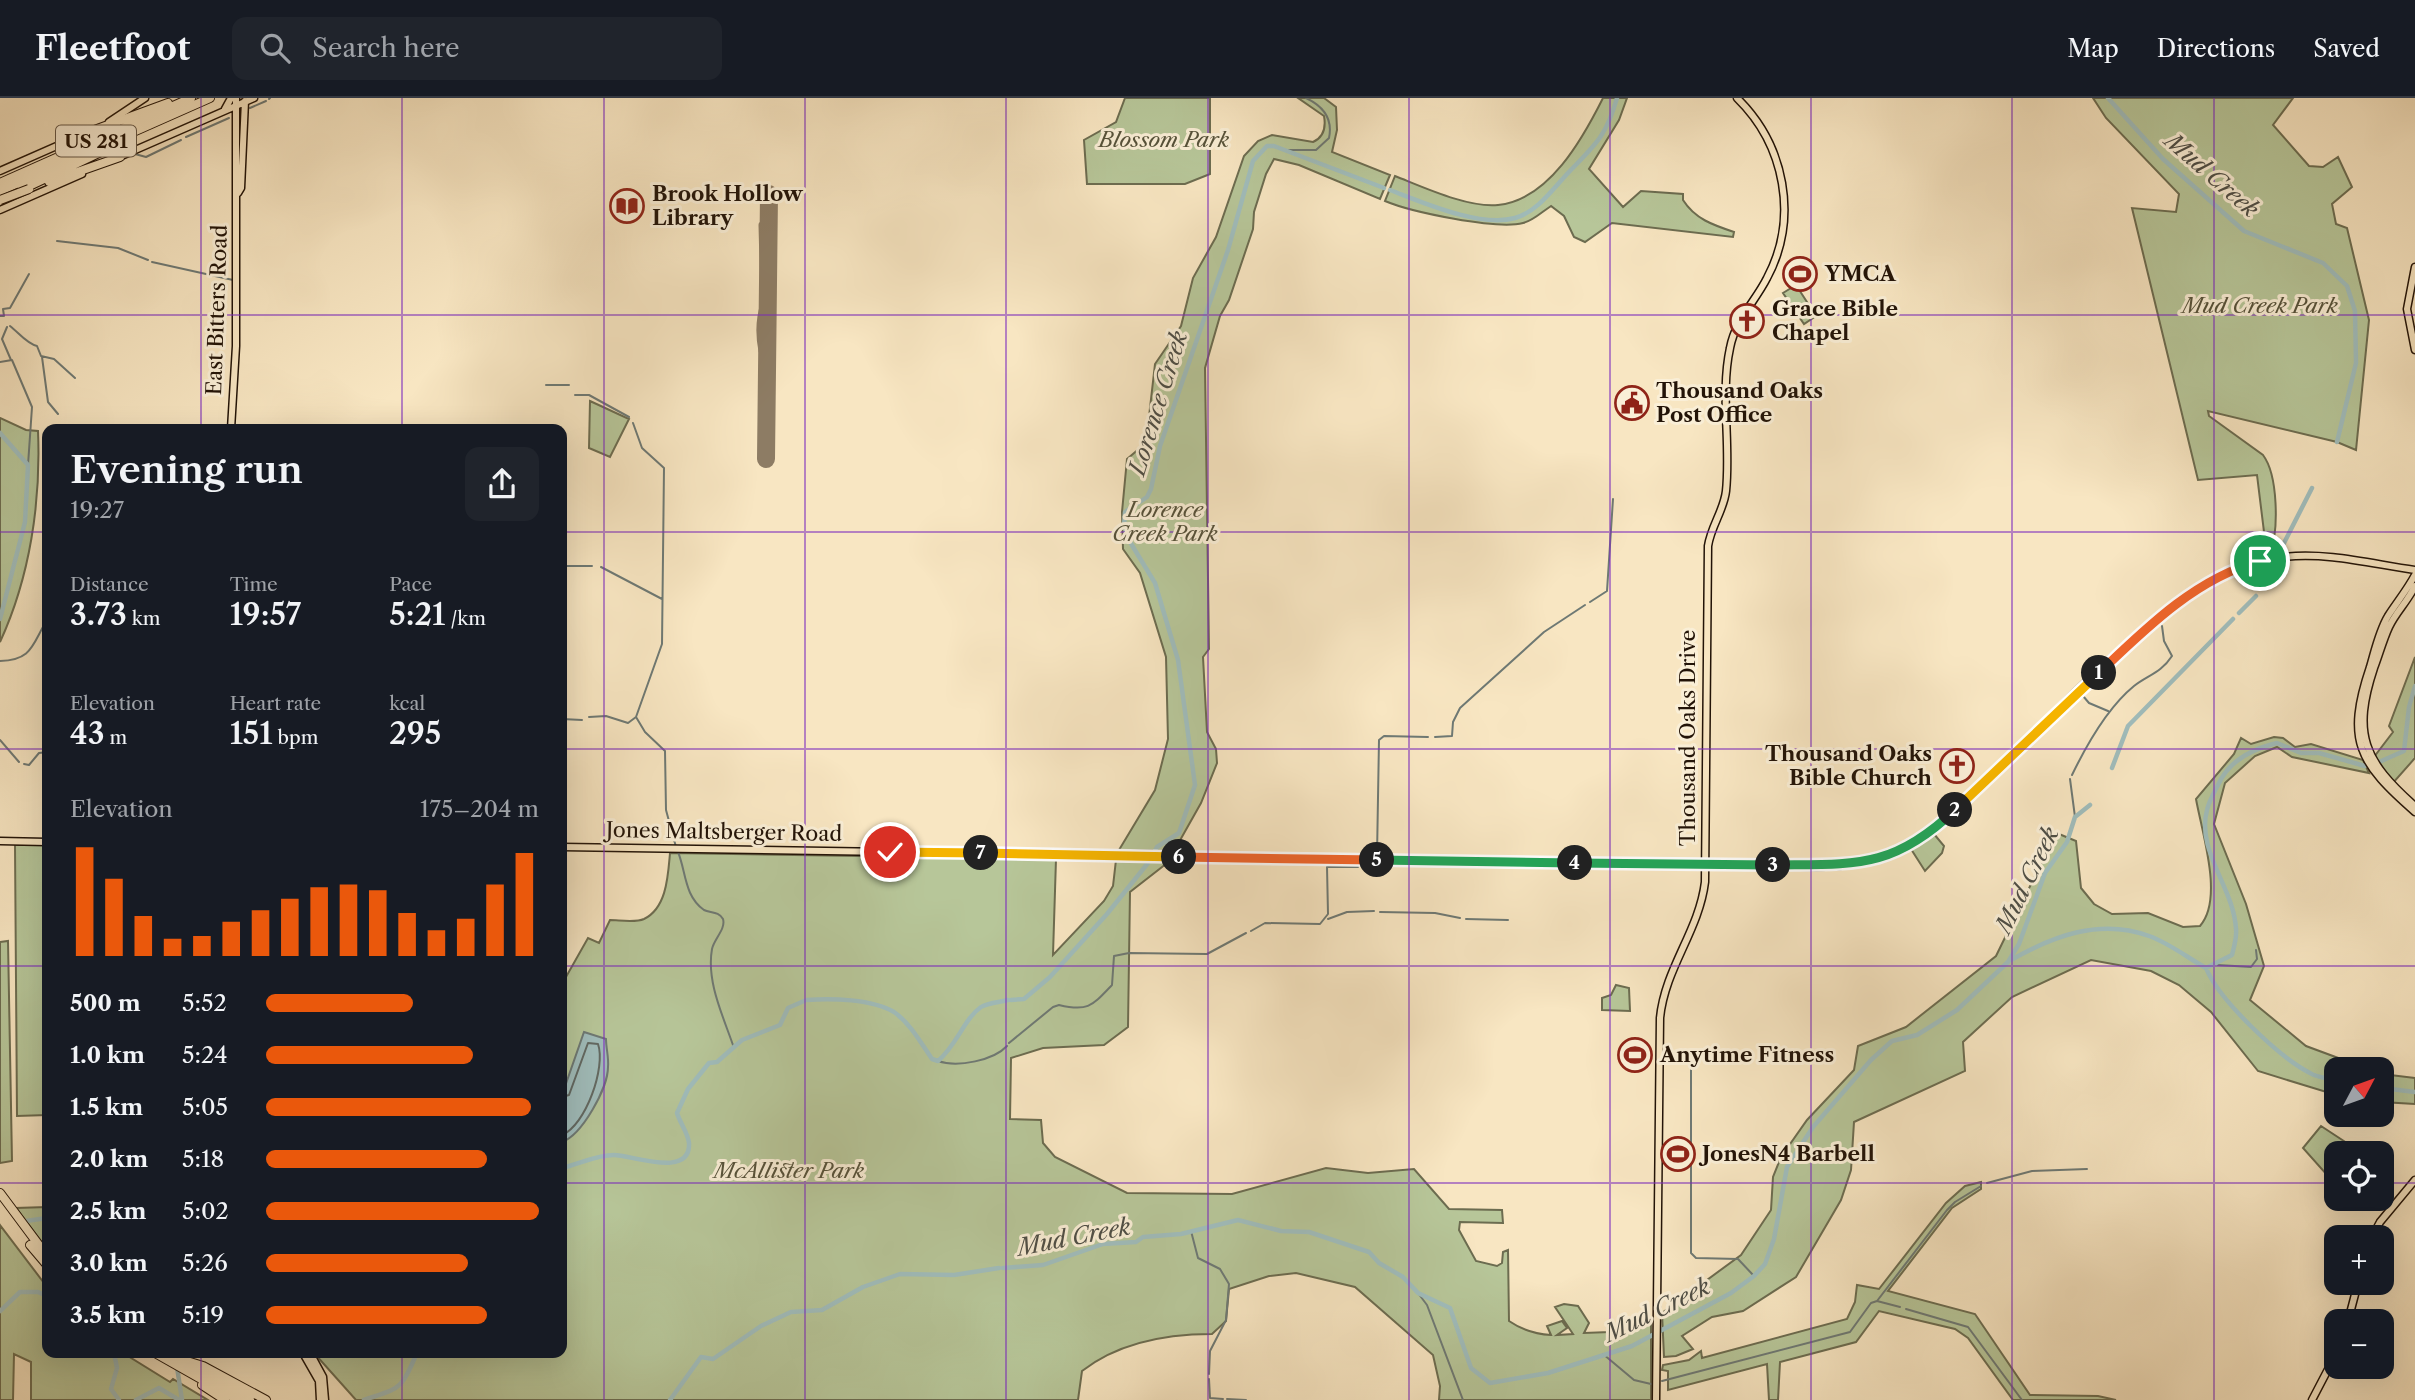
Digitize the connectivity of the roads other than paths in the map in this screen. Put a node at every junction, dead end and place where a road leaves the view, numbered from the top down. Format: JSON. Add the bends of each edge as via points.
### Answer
{"nodes":[{"id":1,"x":145,"y":98,"type":"edge"},
{"id":2,"x":181,"y":98,"type":"edge"},
{"id":3,"x":191,"y":98,"type":"edge"},
{"id":4,"x":210,"y":98,"type":"edge"},
{"id":5,"x":231,"y":98,"type":"edge"},
{"id":6,"x":254,"y":98,"type":"edge"},
{"id":7,"x":1737,"y":98,"type":"edge"},
{"id":8,"x":244,"y":100,"type":"edge"},
{"id":9,"x":236,"y":102,"type":"edge"},
{"id":10,"x":221,"y":112,"type":"junction"},
{"id":11,"x":236,"y":120,"type":"junction"},
{"id":12,"x":143,"y":128,"type":"junction"},
{"id":13,"x":89,"y":132,"type":"junction"},
{"id":14,"x":120,"y":157,"type":"junction"},
{"id":15,"x":0,"y":171,"type":"edge"},
{"id":16,"x":0,"y":183,"type":"edge"},
{"id":17,"x":0,"y":191,"type":"edge"},
{"id":18,"x":238,"y":193,"type":"junction"},
{"id":19,"x":0,"y":201,"type":"edge"},
{"id":20,"x":0,"y":209,"type":"edge"},
{"id":21,"x":2415,"y":267,"type":"edge"},
{"id":22,"x":2414,"y":276,"type":"edge"},
{"id":23,"x":2414,"y":341,"type":"edge"},
{"id":24,"x":2415,"y":350,"type":"edge"},
{"id":25,"x":231,"y":424,"type":"edge"},
{"id":26,"x":2415,"y":573,"type":"edge"},
{"id":27,"x":2415,"y":586,"type":"edge"},
{"id":28,"x":2415,"y":806,"type":"edge"},
{"id":29,"x":2415,"y":812,"type":"edge"},
{"id":30,"x":0,"y":841,"type":"edge"},
{"id":31,"x":42,"y":842,"type":"edge"},
{"id":32,"x":567,"y":847,"type":"edge"},
{"id":33,"x":1705,"y":864,"type":"junction"},
{"id":34,"x":2415,"y":1180,"type":"edge"},
{"id":35,"x":0,"y":1193,"type":"edge"},
{"id":36,"x":0,"y":1203,"type":"edge"},
{"id":37,"x":2379,"y":1225,"type":"edge"},
{"id":38,"x":42,"y":1249,"type":"edge"},
{"id":39,"x":42,"y":1258,"type":"edge"},
{"id":40,"x":169,"y":1358,"type":"edge"},
{"id":41,"x":309,"y":1358,"type":"edge"},
{"id":42,"x":313,"y":1358,"type":"edge"},
{"id":43,"x":189,"y":1369,"type":"junction"},
{"id":44,"x":2324,"y":1376,"type":"edge"},
{"id":45,"x":225,"y":1400,"type":"edge"},
{"id":46,"x":238,"y":1400,"type":"edge"},
{"id":47,"x":250,"y":1400,"type":"edge"},
{"id":48,"x":266,"y":1400,"type":"edge"},
{"id":49,"x":320,"y":1400,"type":"edge"},
{"id":50,"x":325,"y":1400,"type":"edge"},
{"id":51,"x":1656,"y":1400,"type":"edge"},
{"id":52,"x":2312,"y":1400,"type":"edge"}],
"edges":[{"from":1,"to":13,"type":"main road"},
{"from":2,"to":13,"type":"highway"},
{"from":3,"to":16,"type":"highway","number":"US 281"},
{"from":4,"to":12,"type":"highway","number":"US 281"},
{"from":5,"to":10,"type":"main road"},
{"from":6,"to":8,"type":"main road"},
{"from":7,"to":33,"type":"main road","name":"Thousand Oaks Drive","via":[[1757,121],[1773,151],[1783,182],[1785,212],[1776,259],[1736,327],[1729,351],[1726,494],[1708,546]]},
{"from":8,"to":9,"type":"main road"},
{"from":8,"to":18,"type":"main road","name":"East Bitters Road"},
{"from":9,"to":10,"type":"main road"},
{"from":9,"to":11,"type":"main road","name":"East Bitters Road"},
{"from":10,"to":11,"type":"main road"},
{"from":10,"to":14,"type":"main road"},
{"from":11,"to":18,"type":"main road","name":"East Bitters Road"},
{"from":12,"to":17,"type":"highway","number":"US 281"},
{"from":12,"to":19,"type":"highway"},
{"from":13,"to":15,"type":"main road"},
{"from":14,"to":19,"type":"highway","bridge":true},
{"from":14,"to":20,"type":"main road"},
{"from":18,"to":25,"type":"main road","name":"East Bitters Road"},
{"from":21,"to":22,"type":"main road"},
{"from":22,"to":23,"type":"main road","via":[[2407,309]]},
{"from":23,"to":24,"type":"main road"},
{"from":26,"to":29,"type":"main road","via":[[2384,625],[2357,718],[2359,740],[2370,766]]},
{"from":26,"to":33,"type":"main road","name":"Jones Maltsberger Road","via":[[2328,557],[2294,556],[2270,559],[2215,579],[2146,629],[1942,822],[1909,846],[1842,866]]},
{"from":27,"to":28,"type":"main road","via":[[2389,627],[2362,718],[2374,764]]},
{"from":30,"to":31,"type":"main road"},
{"from":32,"to":33,"type":"main road","name":"Jones Maltsberger Road"},
{"from":33,"to":51,"type":"main road","name":"Thousand Oaks Drive","via":[[1696,922],[1667,980],[1660,1018]]},
{"from":34,"to":37,"type":"main road"},
{"from":35,"to":38,"type":"highway"},
{"from":36,"to":39,"type":"highway"},
{"from":40,"to":43,"type":"highway"},
{"from":40,"to":43,"type":"highway"},
{"from":41,"to":49,"type":"main road","via":[[319,1381]]},
{"from":42,"to":50,"type":"main road","via":[[325,1384]]},
{"from":43,"to":45,"type":"highway"},
{"from":43,"to":46,"type":"highway"},
{"from":43,"to":47,"type":"highway"},
{"from":43,"to":48,"type":"highway"},
{"from":44,"to":52,"type":"main road"}]}
